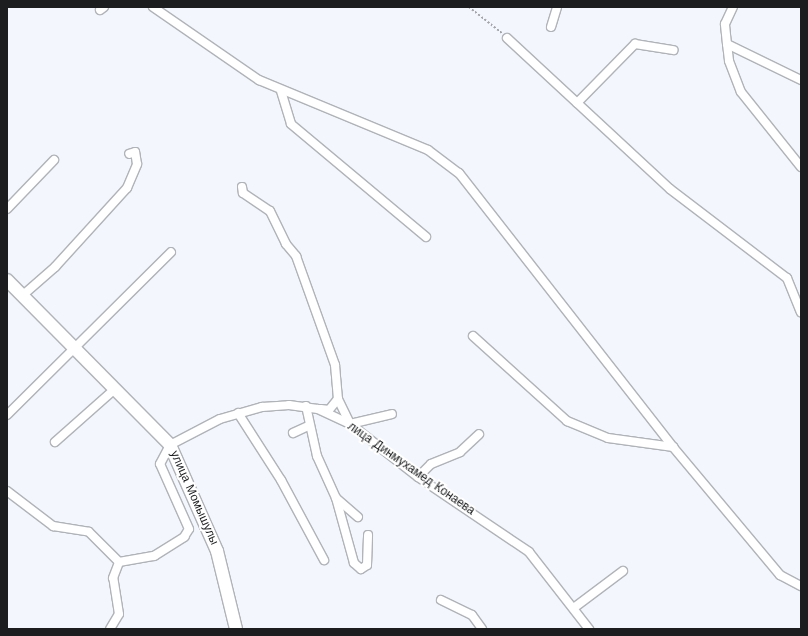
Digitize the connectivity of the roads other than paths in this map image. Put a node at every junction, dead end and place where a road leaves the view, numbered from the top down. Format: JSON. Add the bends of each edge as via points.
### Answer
{"nodes":[{"id":1,"x":153,"y":7,"type":"edge"},
{"id":2,"x":557,"y":7,"type":"edge"},
{"id":3,"x":733,"y":7,"type":"edge"},
{"id":4,"x":551,"y":27,"type":"dead end"},
{"id":5,"x":507,"y":38,"type":"road end"},
{"id":6,"x":727,"y":44,"type":"junction"},
{"id":7,"x":674,"y":50,"type":"dead end"},
{"id":8,"x":801,"y":80,"type":"edge"},
{"id":9,"x":281,"y":91,"type":"junction"},
{"id":10,"x":577,"y":103,"type":"junction"},
{"id":11,"x":129,"y":154,"type":"dead end"},
{"id":12,"x":54,"y":160,"type":"dead end"},
{"id":13,"x":801,"y":167,"type":"edge"},
{"id":14,"x":242,"y":187,"type":"dead end"},
{"id":15,"x":7,"y":209,"type":"edge"},
{"id":16,"x":426,"y":236,"type":"dead end"},
{"id":17,"x":171,"y":252,"type":"dead end"},
{"id":18,"x":7,"y":280,"type":"edge"},
{"id":19,"x":23,"y":295,"type":"junction"},
{"id":20,"x":801,"y":312,"type":"edge"},
{"id":21,"x":473,"y":336,"type":"dead end"},
{"id":22,"x":78,"y":347,"type":"junction"},
{"id":23,"x":116,"y":388,"type":"junction"},
{"id":24,"x":338,"y":399,"type":"junction"},
{"id":25,"x":306,"y":406,"type":"junction"},
{"id":26,"x":318,"y":409,"type":"junction"},
{"id":27,"x":238,"y":414,"type":"junction"},
{"id":28,"x":392,"y":414,"type":"dead end"},
{"id":29,"x":7,"y":415,"type":"edge"},
{"id":30,"x":350,"y":424,"type":"junction"},
{"id":31,"x":308,"y":426,"type":"junction"},
{"id":32,"x":293,"y":433,"type":"dead end"},
{"id":33,"x":479,"y":434,"type":"dead end"},
{"id":34,"x":55,"y":442,"type":"dead end"},
{"id":35,"x":170,"y":445,"type":"junction"},
{"id":36,"x":673,"y":447,"type":"junction"},
{"id":37,"x":418,"y":477,"type":"junction"},
{"id":38,"x":7,"y":491,"type":"edge"},
{"id":39,"x":336,"y":498,"type":"junction"},
{"id":40,"x":358,"y":517,"type":"dead end"},
{"id":41,"x":368,"y":535,"type":"dead end"},
{"id":42,"x":324,"y":560,"type":"dead end"},
{"id":43,"x":119,"y":562,"type":"junction"},
{"id":44,"x":623,"y":571,"type":"dead end"},
{"id":45,"x":801,"y":586,"type":"edge"},
{"id":46,"x":441,"y":600,"type":"dead end"},
{"id":47,"x":575,"y":607,"type":"junction"},
{"id":48,"x":110,"y":629,"type":"edge"},
{"id":49,"x":236,"y":629,"type":"edge"},
{"id":50,"x":482,"y":629,"type":"edge"},
{"id":51,"x":589,"y":629,"type":"edge"}],
"edges":[{"from":1,"to":9,"type":"street","via":[[226,60]]},
{"from":2,"to":4,"type":"street"},
{"from":3,"to":6,"type":"street","via":[[725,24]]},
{"from":5,"to":10,"type":"street"},
{"from":6,"to":8,"type":"street"},
{"from":6,"to":13,"type":"street","via":[[729,62],[741,92]]},
{"from":7,"to":10,"type":"street","via":[[635,44]]},
{"from":9,"to":16,"type":"street","via":[[291,124]]},
{"from":9,"to":36,"type":"street","via":[[293,92],[428,150],[459,173]]},
{"from":10,"to":20,"type":"street","via":[[670,189],[787,278]]},
{"from":11,"to":19,"type":"street","via":[[135,152],[137,164],[127,188],[55,267]]},
{"from":12,"to":15,"type":"street"},
{"from":14,"to":24,"type":"street","via":[[243,193],[270,211],[286,244],[296,256],[335,365]]},
{"from":17,"to":22,"type":"street"},
{"from":18,"to":19,"type":"main road","name":"улица Момышулы"},
{"from":19,"to":22,"type":"main road","name":"улица Момышулы"},
{"from":21,"to":36,"type":"street","via":[[567,421],[608,438]]},
{"from":22,"to":23,"type":"main road","name":"улица Момышулы"},
{"from":22,"to":29,"type":"street"},
{"from":23,"to":34,"type":"street"},
{"from":23,"to":35,"type":"main road","name":"улица Момышулы"},
{"from":24,"to":26,"type":"street","via":[[329,410]]},
{"from":24,"to":30,"type":"street"},
{"from":25,"to":26,"type":"street","name":"лица Динмухамед Конаева"},
{"from":25,"to":27,"type":"street","name":"лица Динмухамед Конаева","via":[[262,407]]},
{"from":25,"to":31,"type":"street"},
{"from":26,"to":30,"type":"street","name":"лица Динмухамед Конаева"},
{"from":27,"to":35,"type":"street","name":"лица Динмухамед Конаева","via":[[220,418]]},
{"from":27,"to":42,"type":"street","via":[[281,480]]},
{"from":28,"to":30,"type":"street"},
{"from":30,"to":37,"type":"street","name":"лица Динмухамед Конаева"},
{"from":31,"to":32,"type":"street"},
{"from":31,"to":39,"type":"street"},
{"from":33,"to":37,"type":"street","via":[[460,452],[431,464]]},
{"from":35,"to":43,"type":"street","via":[[160,464],[189,529],[184,537],[154,556]]},
{"from":35,"to":49,"type":"main road","name":"улица Момышулы","via":[[217,551]]},
{"from":36,"to":45,"type":"street","via":[[780,574]]},
{"from":37,"to":47,"type":"street","name":"лица Динмухамед Конаева","via":[[530,552]]},
{"from":38,"to":43,"type":"street","via":[[53,526],[89,532]]},
{"from":39,"to":40,"type":"street"},
{"from":39,"to":41,"type":"street","via":[[354,563],[361,569],[368,565]]},
{"from":43,"to":48,"type":"street","via":[[112,578],[119,614]]},
{"from":44,"to":47,"type":"street"},
{"from":46,"to":50,"type":"street","via":[[472,614]]},
{"from":47,"to":51,"type":"street","name":"лица Динмухамед Конаева"}]}
